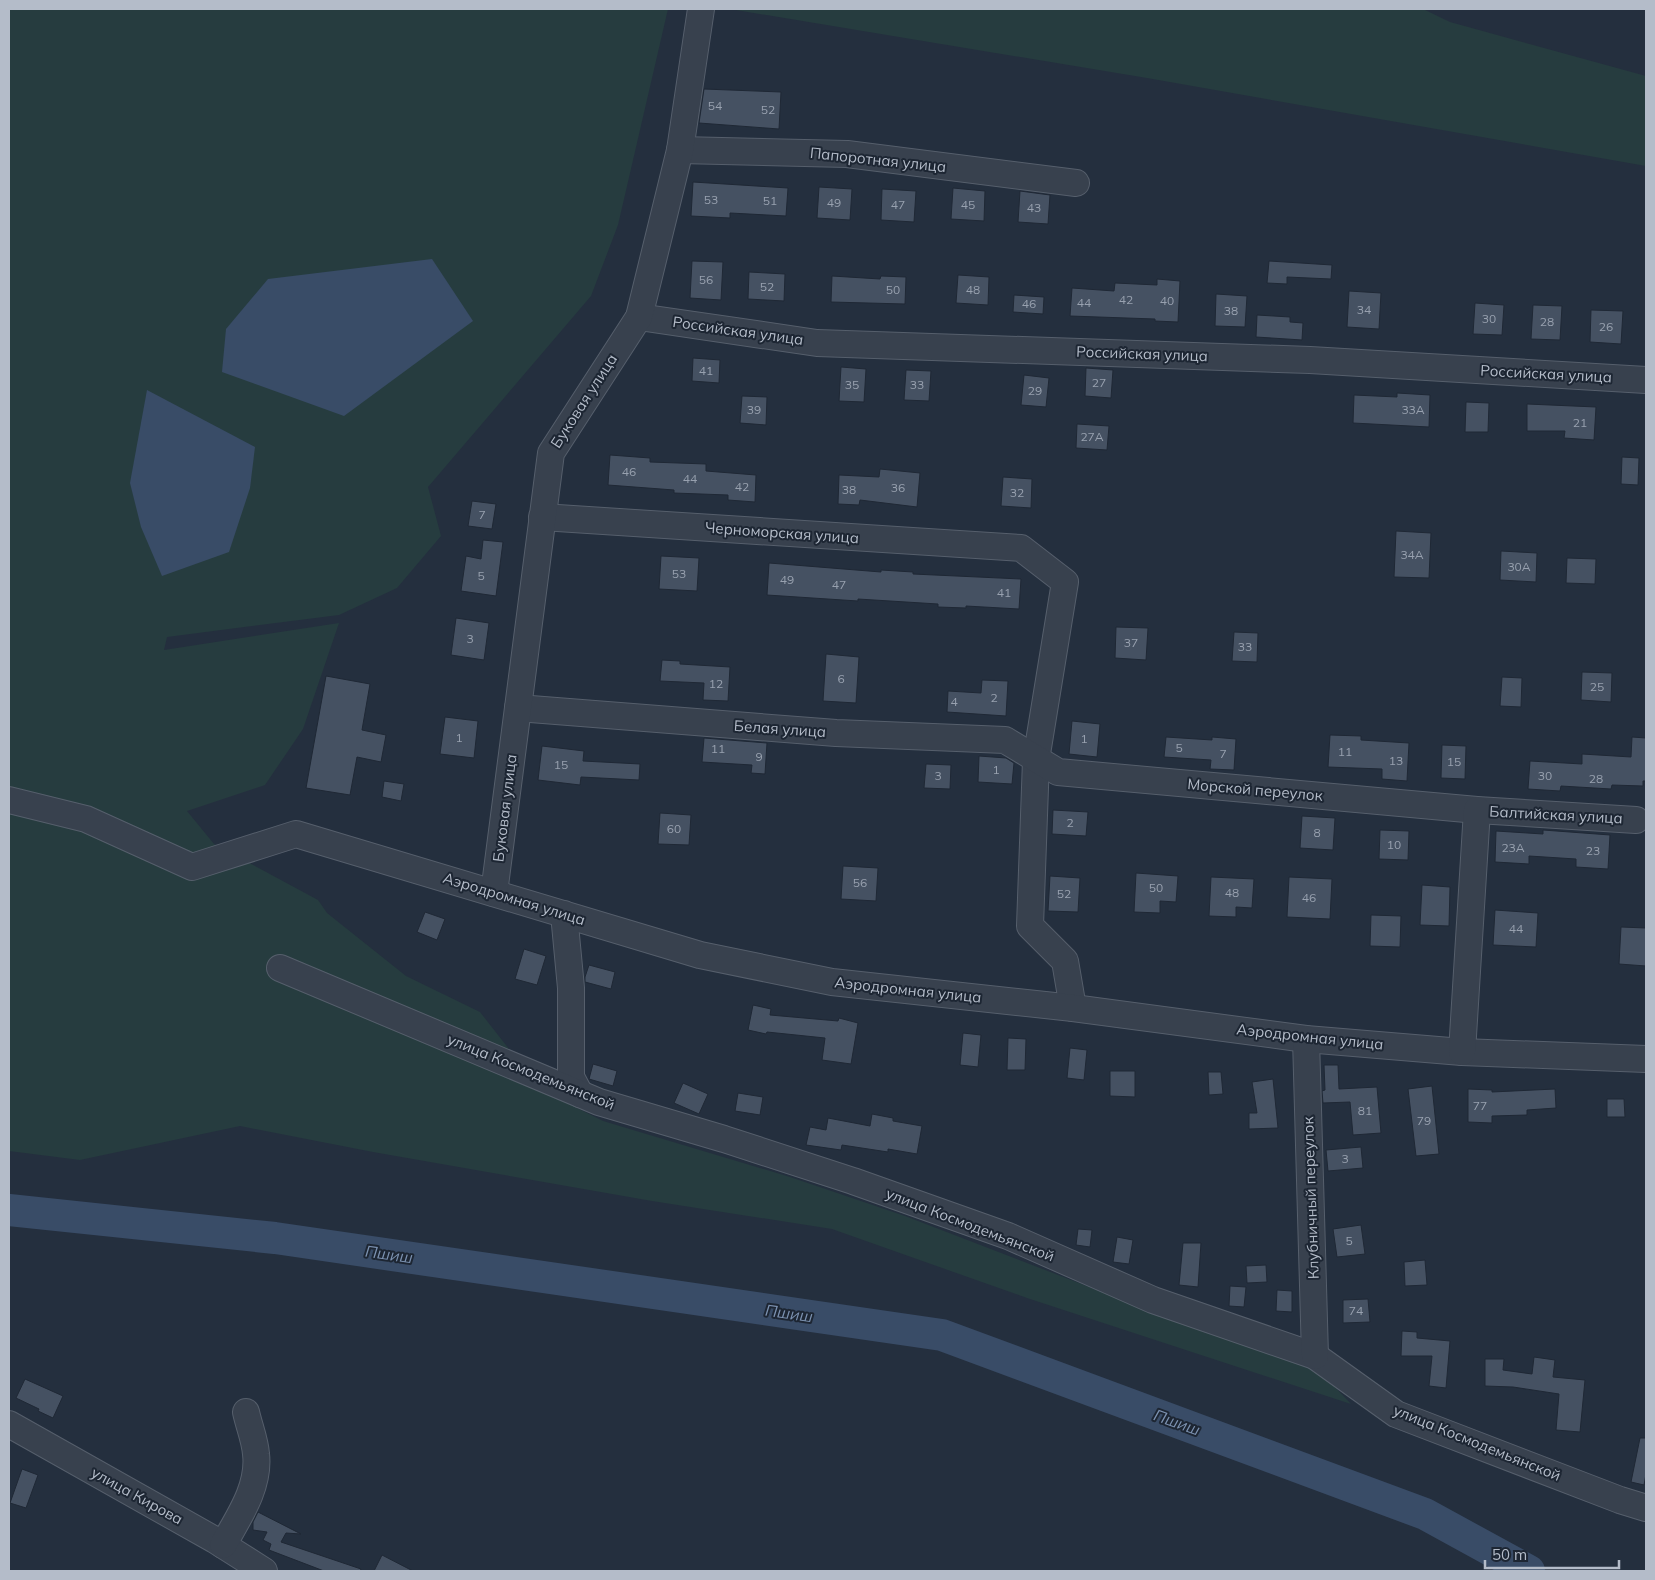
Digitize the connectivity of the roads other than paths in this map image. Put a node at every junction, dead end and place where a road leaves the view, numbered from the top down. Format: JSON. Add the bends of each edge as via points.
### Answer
{"nodes":[{"id":1,"x":701,"y":9,"type":"edge"},
{"id":2,"x":680,"y":150,"type":"junction"},
{"id":3,"x":1076,"y":183,"type":"dead end"},
{"id":4,"x":639,"y":317,"type":"junction"},
{"id":5,"x":1646,"y":380,"type":"edge"},
{"id":6,"x":542,"y":517,"type":"junction"},
{"id":7,"x":518,"y":708,"type":"junction"},
{"id":8,"x":1036,"y":760,"type":"junction"},
{"id":9,"x":9,"y":800,"type":"edge"},
{"id":10,"x":1476,"y":810,"type":"junction"},
{"id":11,"x":1636,"y":820,"type":"dead end"},
{"id":12,"x":494,"y":893,"type":"junction"},
{"id":13,"x":564,"y":914,"type":"junction"},
{"id":14,"x":280,"y":968,"type":"dead end"},
{"id":15,"x":1073,"y":1008,"type":"junction"},
{"id":16,"x":1306,"y":1039,"type":"junction"},
{"id":17,"x":1462,"y":1052,"type":"junction"},
{"id":18,"x":1646,"y":1059,"type":"edge"},
{"id":19,"x":580,"y":1094,"type":"junction"},
{"id":20,"x":1315,"y":1356,"type":"junction"},
{"id":21,"x":246,"y":1412,"type":"dead end"},
{"id":22,"x":9,"y":1424,"type":"edge"},
{"id":23,"x":1646,"y":1508,"type":"edge"},
{"id":24,"x":223,"y":1545,"type":"junction"},
{"id":25,"x":264,"y":1571,"type":"edge"}],
"edges":[{"from":1,"to":2,"type":"street","name":"Буковая улица"},
{"from":2,"to":3,"type":"street","name":"Папоротная улица","via":[[847,154]]},
{"from":2,"to":4,"type":"street","name":"Буковая улица"},
{"from":4,"to":5,"type":"street","name":"Российская улица","via":[[817,343],[1310,360]]},
{"from":4,"to":6,"type":"street","name":"Буковая улица","via":[[550,452]]},
{"from":6,"to":7,"type":"street","name":"Буковая улица"},
{"from":6,"to":8,"type":"street","name":"Черноморская улица","via":[[1022,548],[1065,582]]},
{"from":7,"to":8,"type":"street","name":"Белая улица","via":[[836,733],[1005,740]]},
{"from":7,"to":12,"type":"street","name":"Буковая улица"},
{"from":8,"to":10,"type":"street","name":"Морской переулок","via":[[1058,772]]},
{"from":8,"to":15,"type":"street","via":[[1030,926],[1065,961]]},
{"from":9,"to":12,"type":"street","name":"Аэродромная улица","via":[[86,818],[192,867],[296,834]]},
{"from":10,"to":11,"type":"street","name":"Балтийская улица"},
{"from":10,"to":17,"type":"street"},
{"from":12,"to":13,"type":"street","name":"Аэродромная улица"},
{"from":13,"to":15,"type":"street","name":"Аэродромная улица","via":[[700,955],[832,982]]},
{"from":13,"to":19,"type":"street","via":[[571,988],[572,1077]]},
{"from":14,"to":19,"type":"street","name":"улица Космодемьянской"},
{"from":15,"to":16,"type":"street","name":"Аэродромная улица"},
{"from":16,"to":17,"type":"street","name":"Аэродромная улица"},
{"from":16,"to":20,"type":"street","name":"Клубничный переулок"},
{"from":17,"to":18,"type":"street","name":"Аэродромная улица"},
{"from":19,"to":20,"type":"street","name":"улица Космодемьянской","via":[[854,1181],[999,1233],[1153,1300]]},
{"from":20,"to":23,"type":"street","name":"улица Космодемьянской","via":[[1396,1414]]},
{"from":21,"to":24,"type":"street","via":[[256,1455],[254,1484]]},
{"from":22,"to":24,"type":"street","name":"улица Кирова"},
{"from":24,"to":25,"type":"street","name":"улица Кирова"}]}
